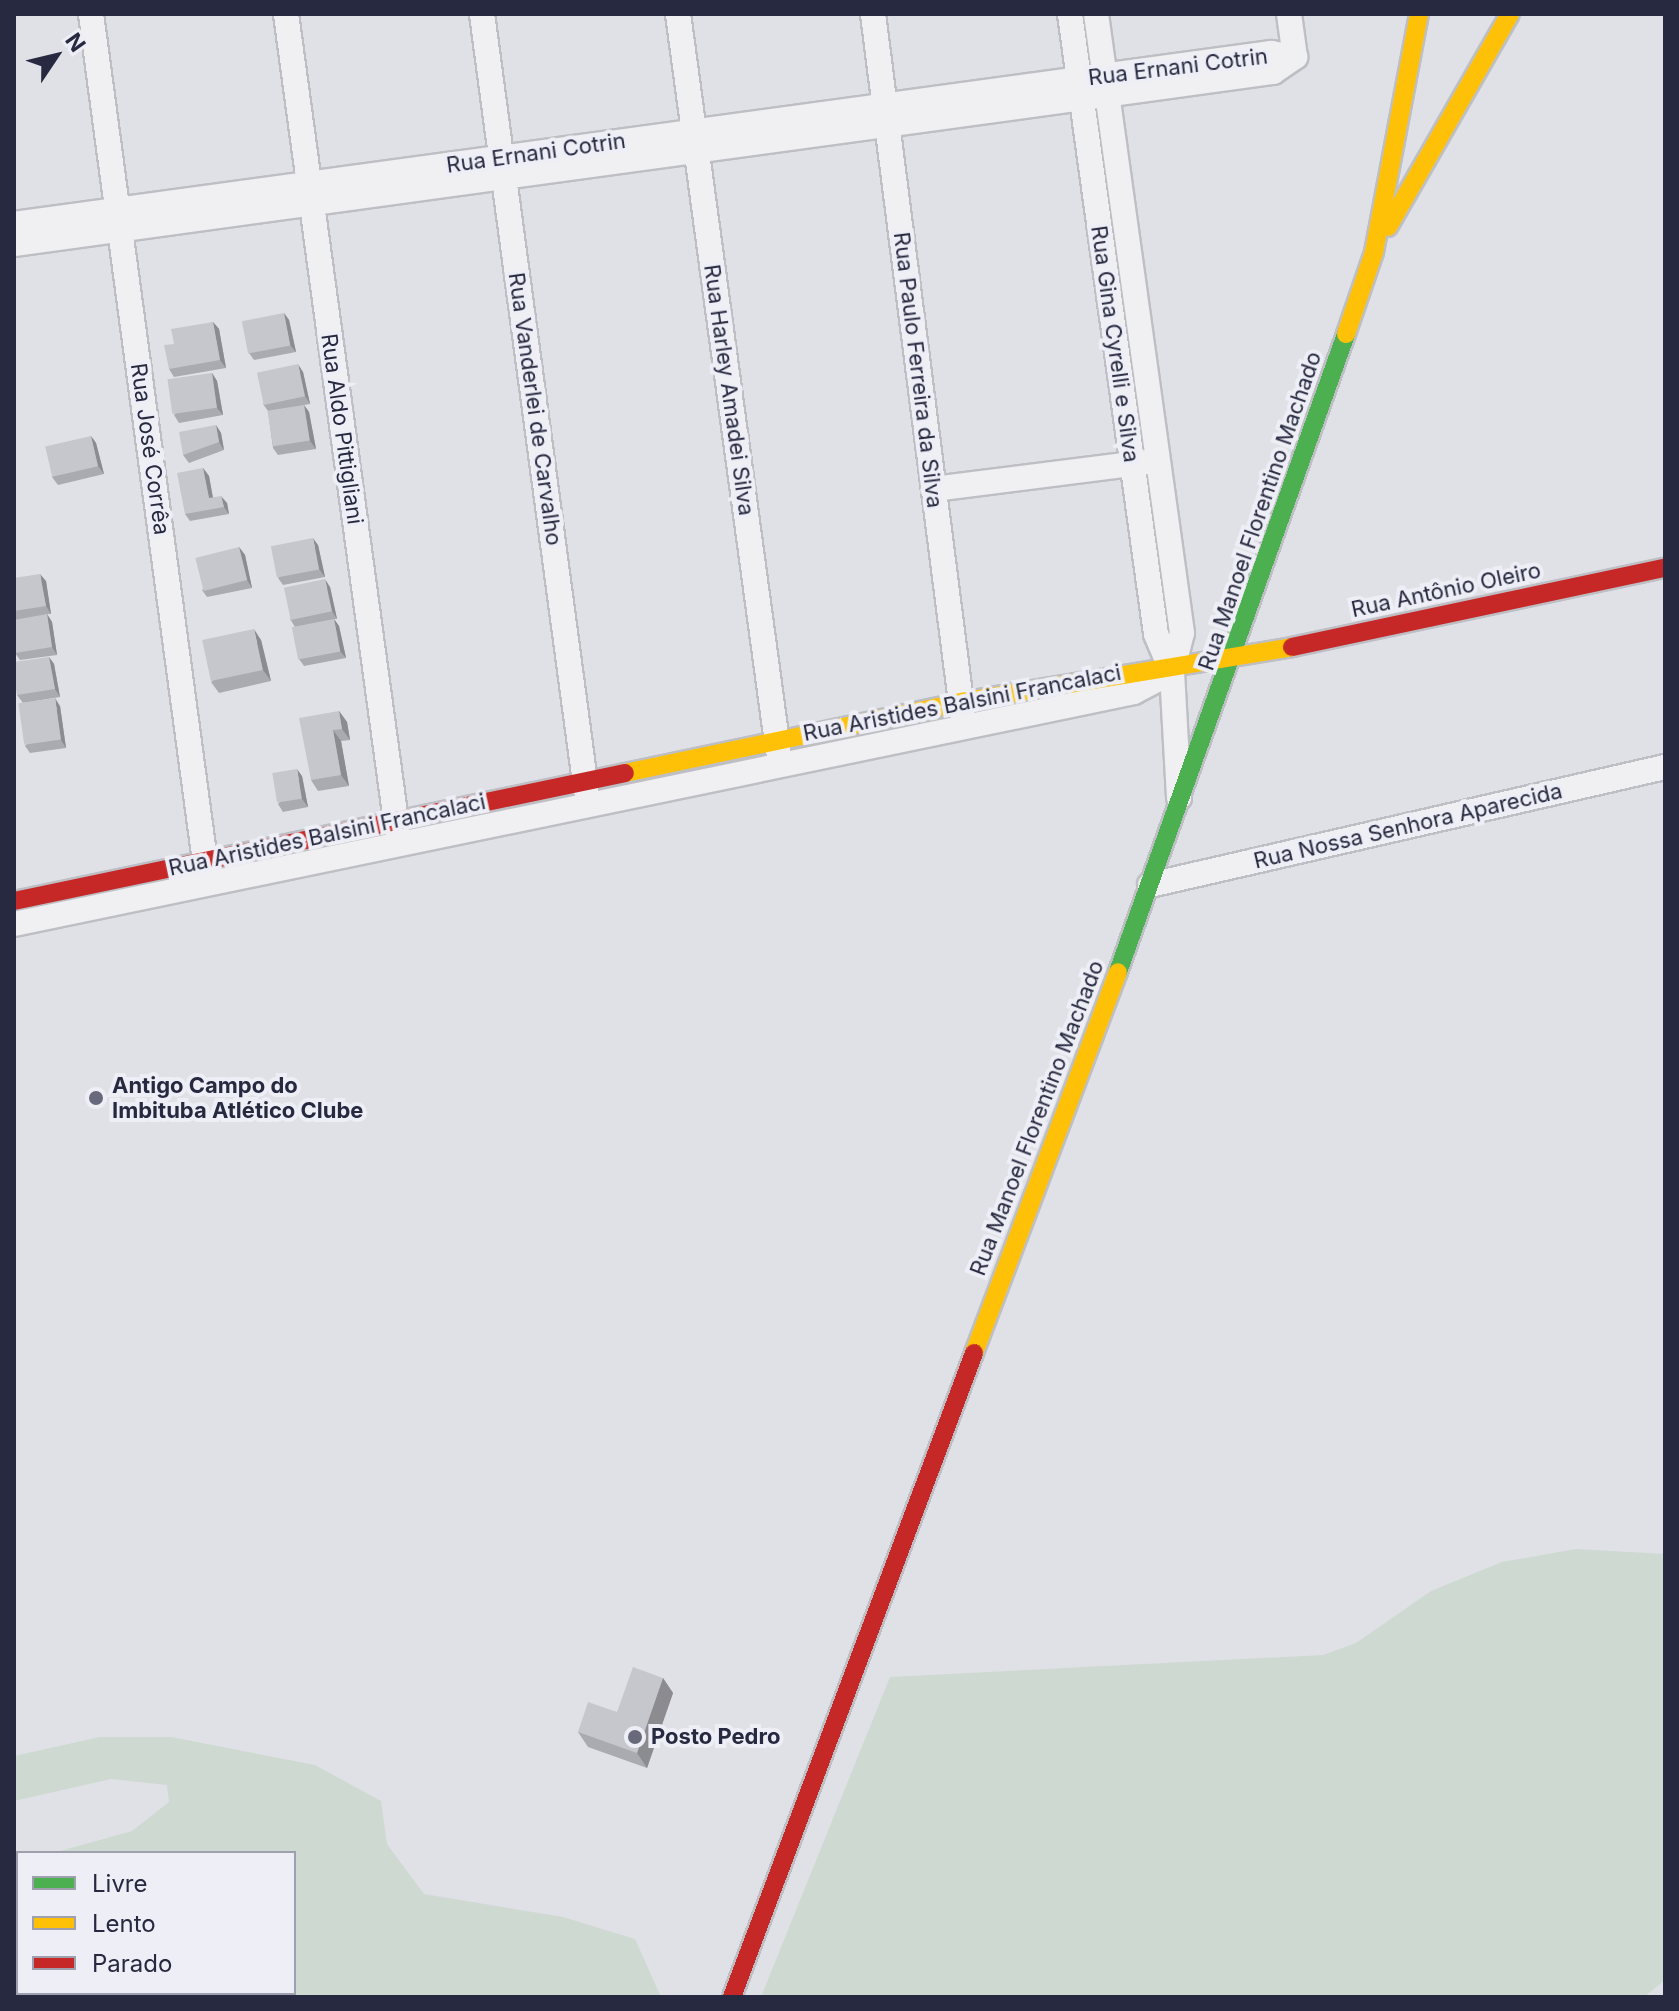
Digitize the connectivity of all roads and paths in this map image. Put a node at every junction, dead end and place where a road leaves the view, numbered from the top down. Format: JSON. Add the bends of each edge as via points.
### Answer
{"nodes":[{"id":1,"x":91,"y":14,"type":"edge"},
{"id":2,"x":286,"y":14,"type":"edge"},
{"id":3,"x":482,"y":14,"type":"edge"},
{"id":4,"x":678,"y":14,"type":"edge"},
{"id":5,"x":873,"y":14,"type":"edge"},
{"id":6,"x":1070,"y":14,"type":"edge"},
{"id":7,"x":1096,"y":14,"type":"edge"},
{"id":8,"x":1289,"y":14,"type":"edge"},
{"id":9,"x":1419,"y":14,"type":"edge"},
{"id":10,"x":1510,"y":14,"type":"edge"},
{"id":11,"x":1106,"y":86,"type":"junction"},
{"id":12,"x":1080,"y":89,"type":"junction"},
{"id":13,"x":886,"y":115,"type":"junction"},
{"id":14,"x":695,"y":141,"type":"junction"},
{"id":15,"x":502,"y":168,"type":"junction"},
{"id":16,"x":310,"y":194,"type":"junction"},
{"id":17,"x":119,"y":220,"type":"junction"},
{"id":18,"x":14,"y":224,"type":"edge"},
{"id":19,"x":14,"y":244,"type":"edge"},
{"id":20,"x":1374,"y":252,"type":"junction"},
{"id":21,"x":1158,"y":461,"type":"junction"},
{"id":22,"x":1132,"y":464,"type":"junction"},
{"id":23,"x":934,"y":489,"type":"junction"},
{"id":24,"x":1665,"y":568,"type":"edge"},
{"id":25,"x":1236,"y":658,"type":"junction"},
{"id":26,"x":1172,"y":672,"type":"junction"},
{"id":27,"x":963,"y":714,"type":"junction"},
{"id":28,"x":776,"y":740,"type":"junction"},
{"id":29,"x":780,"y":766,"type":"junction"},
{"id":30,"x":1665,"y":767,"type":"edge"},
{"id":31,"x":587,"y":793,"type":"junction"},
{"id":32,"x":1180,"y":807,"type":"junction"},
{"id":33,"x":398,"y":832,"type":"junction"},
{"id":34,"x":207,"y":872,"type":"junction"},
{"id":35,"x":1150,"y":885,"type":"junction"},
{"id":36,"x":15,"y":914,"type":"edge"},
{"id":37,"x":732,"y":1997,"type":"edge"}],
"edges":[{"from":1,"to":17,"type":"street","name":"Rua José Corrêa"},
{"from":2,"to":16,"type":"street","name":"Rua Aldo Pittigliani"},
{"from":3,"to":15,"type":"street","name":"Rua Vanderlei de Carvalho"},
{"from":4,"to":14,"type":"street","name":"Rua Harley Amadei Silva"},
{"from":5,"to":13,"type":"street","name":"Rua Paulo Ferreira da Silva"},
{"from":6,"to":12,"type":"street","name":"Rua Gina Cyrelli e Silva"},
{"from":7,"to":11,"type":"street","name":"Rua Gina Cyrelli e Silva"},
{"from":8,"to":11,"type":"street","name":"Rua Ernani Cotrin","via":[[1295,57],[1273,72]]},
{"from":9,"to":20,"type":"main road","name":"Rua Manoel Florentino Machado"},
{"from":10,"to":20,"type":"main road","name":"Rua Manoel Florentino Machado"},
{"from":11,"to":12,"type":"street","name":"Rua Ernani Cotrin"},
{"from":11,"to":21,"type":"street","name":"Rua Gina Cyrelli e Silva"},
{"from":12,"to":13,"type":"street","name":"Rua Ernani Cotrin"},
{"from":12,"to":22,"type":"street","name":"Rua Gina Cyrelli e Silva"},
{"from":13,"to":14,"type":"street","name":"Rua Ernani Cotrin"},
{"from":13,"to":23,"type":"street","name":"Rua Paulo Ferreira da Silva"},
{"from":14,"to":15,"type":"street","name":"Rua Ernani Cotrin"},
{"from":14,"to":28,"type":"street","name":"Rua Harley Amadei Silva"},
{"from":15,"to":16,"type":"street","name":"Rua Ernani Cotrin"},
{"from":15,"to":31,"type":"street","name":"Rua Vanderlei de Carvalho"},
{"from":16,"to":17,"type":"street","name":"Rua Ernani Cotrin"},
{"from":16,"to":33,"type":"street","name":"Rua Aldo Pittigliani"},
{"from":17,"to":18,"type":"street","name":"Rua Ernani Cotrin"},
{"from":17,"to":19,"type":"street","name":"Rua Ernani Cotrin"},
{"from":17,"to":34,"type":"street","name":"Rua José Corrêa"},
{"from":20,"to":25,"type":"main road","name":"Rua Manoel Florentino Machado"},
{"from":21,"to":22,"type":"street"},
{"from":21,"to":26,"type":"street","name":"Rua Gina Cyrelli e Silva","via":[[1182,633]]},
{"from":22,"to":23,"type":"street"},
{"from":22,"to":26,"type":"street","name":"Rua Gina Cyrelli e Silva","via":[[1156,634]]},
{"from":23,"to":27,"type":"street","name":"Rua Paulo Ferreira da Silva"},
{"from":24,"to":25,"type":"main road","name":"Rua Antônio Oleiro"},
{"from":25,"to":26,"type":"main road","name":"Rua Antônio Oleiro"},
{"from":25,"to":32,"type":"main road","name":"Rua Manoel Florentino Machado"},
{"from":26,"to":27,"type":"street","name":"Rua Aristides Balsini Francalaci","via":[[1134,692]]},
{"from":26,"to":32,"type":"street","name":"Rua Gina Cyrelli e Silva"},
{"from":27,"to":28,"type":"main road","name":"Rua Aristides Balsini Francalaci"},
{"from":27,"to":29,"type":"street","name":"Rua Aristides Balsini Francalaci"},
{"from":28,"to":29,"type":"street","name":"Rua Harley Amadei Silva"},
{"from":28,"to":31,"type":"main road","name":"Rua Aristides Balsini Francalaci"},
{"from":29,"to":31,"type":"street","name":"Rua Aristides Balsini Francalaci"},
{"from":30,"to":35,"type":"street","name":"Rua Nossa Senhora Aparecida"},
{"from":31,"to":33,"type":"street","name":"Rua Aristides Balsini Francalaci"},
{"from":32,"to":35,"type":"main road","name":"Rua Manoel Florentino Machado"},
{"from":33,"to":34,"type":"street","name":"Rua Aristides Balsini Francalaci"},
{"from":34,"to":36,"type":"street","name":"Rua Aristides Balsini Francalaci"},
{"from":35,"to":37,"type":"main road","name":"Rua Manoel Florentino Machado"}]}
